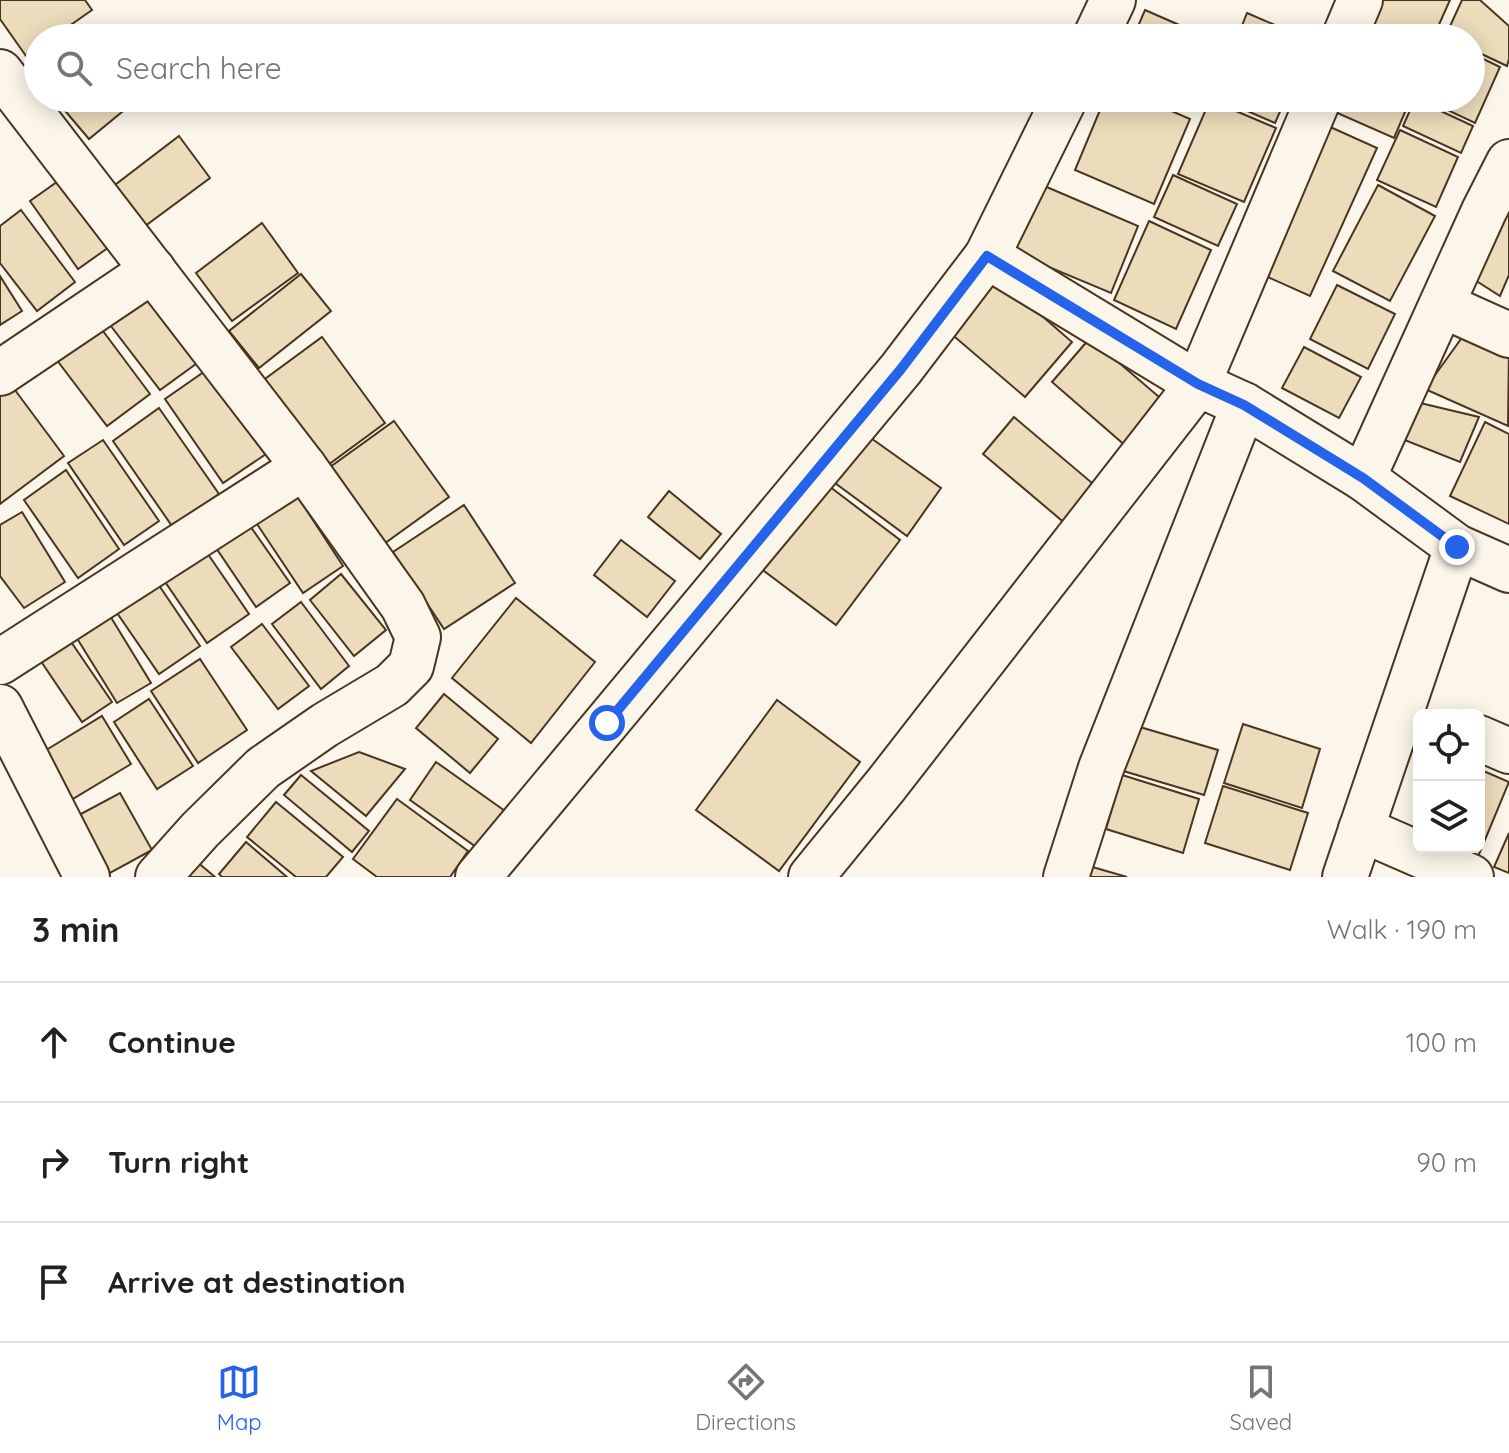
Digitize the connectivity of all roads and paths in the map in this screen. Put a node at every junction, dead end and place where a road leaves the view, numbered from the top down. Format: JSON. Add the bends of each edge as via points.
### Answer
{"nodes":[{"id":1,"x":1113,"y":0,"type":"edge"},
{"id":2,"x":1360,"y":0,"type":"edge"},
{"id":3,"x":1102,"y":24,"type":"edge"},
{"id":4,"x":1350,"y":24,"type":"edge"},
{"id":5,"x":7,"y":95,"type":"edge"},
{"id":6,"x":1058,"y":112,"type":"edge"},
{"id":7,"x":1313,"y":112,"type":"edge"},
{"id":8,"x":1509,"y":162,"type":"edge"},
{"id":9,"x":987,"y":256,"type":"junction"},
{"id":10,"x":153,"y":270,"type":"junction"},
{"id":11,"x":1442,"y":305,"type":"junction"},
{"id":12,"x":1509,"y":335,"type":"edge"},
{"id":13,"x":0,"y":373,"type":"edge"},
{"id":14,"x":1198,"y":384,"type":"junction"},
{"id":15,"x":1244,"y":405,"type":"junction"},
{"id":16,"x":304,"y":467,"type":"junction"},
{"id":17,"x":1363,"y":478,"type":"junction"},
{"id":18,"x":1457,"y":547,"type":"junction"},
{"id":19,"x":1509,"y":570,"type":"edge"},
{"id":20,"x":0,"y":662,"type":"edge"},
{"id":21,"x":0,"y":707,"type":"edge"},
{"id":22,"x":1415,"y":709,"type":"edge"},
{"id":23,"x":1413,"y":714,"type":"edge"},
{"id":24,"x":1485,"y":741,"type":"edge"},
{"id":25,"x":1509,"y":751,"type":"edge"},
{"id":26,"x":1361,"y":829,"type":"junction"},
{"id":27,"x":87,"y":877,"type":"edge"},
{"id":28,"x":158,"y":877,"type":"edge"},
{"id":29,"x":478,"y":877,"type":"edge"},
{"id":30,"x":811,"y":877,"type":"edge"},
{"id":31,"x":1066,"y":877,"type":"edge"},
{"id":32,"x":1345,"y":877,"type":"edge"},
{"id":33,"x":1471,"y":877,"type":"edge"}],
"edges":[{"from":1,"to":3,"type":"street"},
{"from":2,"to":4,"type":"street"},
{"from":5,"to":10,"type":"street"},
{"from":6,"to":9,"type":"street"},
{"from":7,"to":14,"type":"street"},
{"from":8,"to":11,"type":"street"},
{"from":9,"to":14,"type":"street"},
{"from":9,"to":29,"type":"street","via":[[901,369]]},
{"from":10,"to":13,"type":"street"},
{"from":10,"to":16,"type":"street"},
{"from":11,"to":12,"type":"street"},
{"from":11,"to":17,"type":"street"},
{"from":14,"to":15,"type":"street"},
{"from":14,"to":30,"type":"street"},
{"from":15,"to":17,"type":"street"},
{"from":15,"to":31,"type":"street","via":[[1101,768]]},
{"from":16,"to":20,"type":"street"},
{"from":16,"to":28,"type":"street","via":[[403,606],[418,637],[411,666],[392,685],[263,768]]},
{"from":17,"to":18,"type":"street"},
{"from":18,"to":19,"type":"street"},
{"from":18,"to":22,"type":"street"},
{"from":21,"to":27,"type":"street"},
{"from":23,"to":26,"type":"street"},
{"from":24,"to":25,"type":"street"},
{"from":26,"to":32,"type":"street"},
{"from":26,"to":33,"type":"street"}]}
